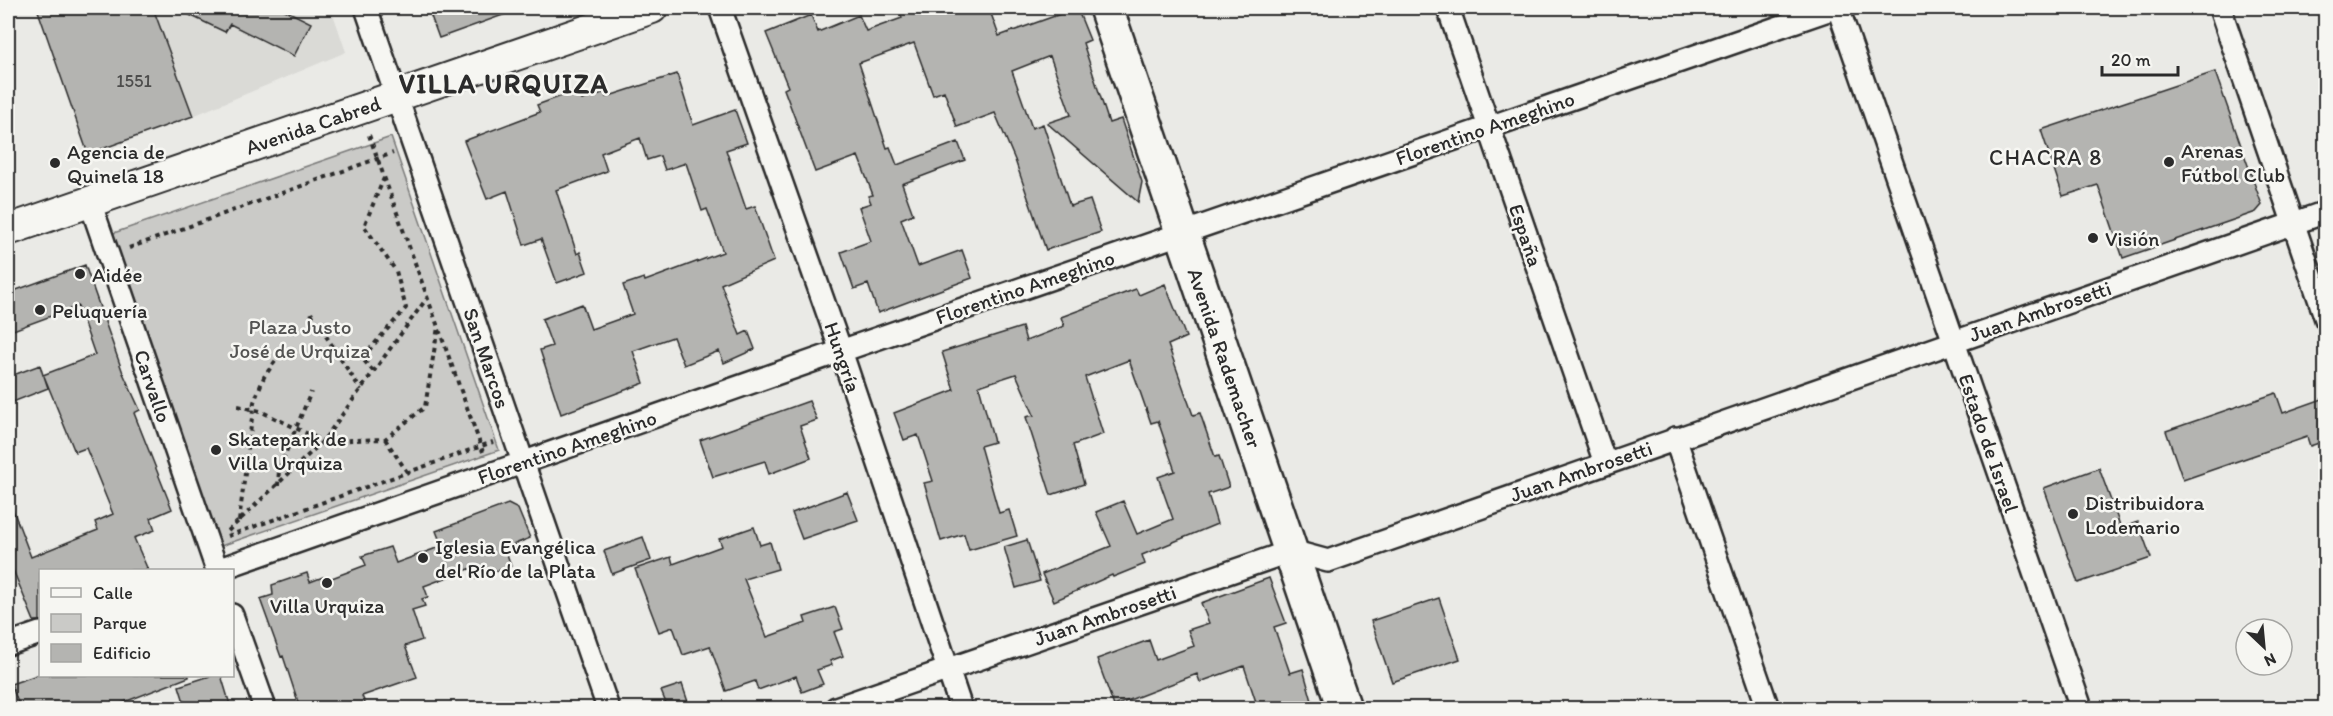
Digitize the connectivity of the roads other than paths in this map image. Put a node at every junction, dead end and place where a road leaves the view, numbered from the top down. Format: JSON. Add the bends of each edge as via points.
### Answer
{"nodes":[{"id":1,"x":366,"y":8,"type":"edge"},
{"id":2,"x":652,"y":8,"type":"edge"},
{"id":3,"x":720,"y":8,"type":"edge"},
{"id":4,"x":1106,"y":8,"type":"edge"},
{"id":5,"x":1448,"y":8,"type":"edge"},
{"id":6,"x":1837,"y":8,"type":"edge"},
{"id":7,"x":2220,"y":8,"type":"edge"},
{"id":8,"x":396,"y":96,"type":"junction"},
{"id":9,"x":1489,"y":127,"type":"junction"},
{"id":10,"x":90,"y":202,"type":"junction"},
{"id":11,"x":2325,"y":212,"type":"edge"},
{"id":12,"x":2293,"y":224,"type":"junction"},
{"id":13,"x":8,"y":230,"type":"edge"},
{"id":14,"x":1182,"y":232,"type":"junction"},
{"id":15,"x":2325,"y":320,"type":"edge"},
{"id":16,"x":1954,"y":341,"type":"junction"},
{"id":17,"x":842,"y":351,"type":"junction"},
{"id":18,"x":1675,"y":438,"type":"junction"},
{"id":19,"x":523,"y":463,"type":"junction"},
{"id":20,"x":1605,"y":463,"type":"junction"},
{"id":21,"x":1291,"y":551,"type":"junction"},
{"id":22,"x":217,"y":569,"type":"edge"},
{"id":23,"x":220,"y":569,"type":"edge"},
{"id":24,"x":234,"y":621,"type":"edge"},
{"id":25,"x":39,"y":633,"type":"edge"},
{"id":26,"x":8,"y":644,"type":"edge"},
{"id":27,"x":948,"y":670,"type":"junction"},
{"id":28,"x":265,"y":708,"type":"edge"},
{"id":29,"x":608,"y":708,"type":"edge"},
{"id":30,"x":836,"y":708,"type":"edge"},
{"id":31,"x":961,"y":708,"type":"edge"},
{"id":32,"x":1344,"y":708,"type":"edge"},
{"id":33,"x":1768,"y":708,"type":"edge"},
{"id":34,"x":2081,"y":708,"type":"edge"}],
"edges":[{"from":1,"to":8,"type":"street","name":"San Marcos"},
{"from":2,"to":8,"type":"main road","name":"Avenida Cabred"},
{"from":3,"to":17,"type":"street","name":"Hungría"},
{"from":4,"to":14,"type":"main road","name":"Avenida Rademacher"},
{"from":5,"to":9,"type":"street","name":"España"},
{"from":6,"to":9,"type":"street","name":"Florentino Ameghino"},
{"from":6,"to":16,"type":"street","name":"Estado de Israel"},
{"from":7,"to":12,"type":"street"},
{"from":8,"to":10,"type":"main road","name":"Avenida Cabred"},
{"from":8,"to":19,"type":"street","name":"San Marcos"},
{"from":9,"to":14,"type":"street","name":"Florentino Ameghino"},
{"from":9,"to":20,"type":"street","name":"España"},
{"from":10,"to":13,"type":"main road","name":"Avenida Cabred"},
{"from":10,"to":22,"type":"street","name":"Carvallo"},
{"from":11,"to":12,"type":"street","name":"Juan Ambrosetti"},
{"from":12,"to":15,"type":"street"},
{"from":12,"to":16,"type":"street","name":"Juan Ambrosetti"},
{"from":14,"to":17,"type":"street","name":"Florentino Ameghino"},
{"from":14,"to":21,"type":"main road","name":"Avenida Rademacher"},
{"from":16,"to":18,"type":"street","name":"Juan Ambrosetti"},
{"from":16,"to":34,"type":"street","name":"Estado de Israel"},
{"from":17,"to":19,"type":"street","name":"Florentino Ameghino"},
{"from":17,"to":27,"type":"street","name":"Hungría"},
{"from":18,"to":20,"type":"street","name":"Juan Ambrosetti"},
{"from":18,"to":33,"type":"street"},
{"from":19,"to":23,"type":"street","name":"Florentino Ameghino"},
{"from":19,"to":29,"type":"street","name":"San Marcos"},
{"from":20,"to":21,"type":"street","name":"Juan Ambrosetti","via":[[1328,561]]},
{"from":21,"to":27,"type":"street","name":"Juan Ambrosetti"},
{"from":21,"to":32,"type":"main road","name":"Avenida Rademacher"},
{"from":24,"to":28,"type":"street"},
{"from":25,"to":26,"type":"street"},
{"from":27,"to":30,"type":"street","name":"Juan Ambrosetti"},
{"from":27,"to":31,"type":"street","name":"Hungría"}]}
